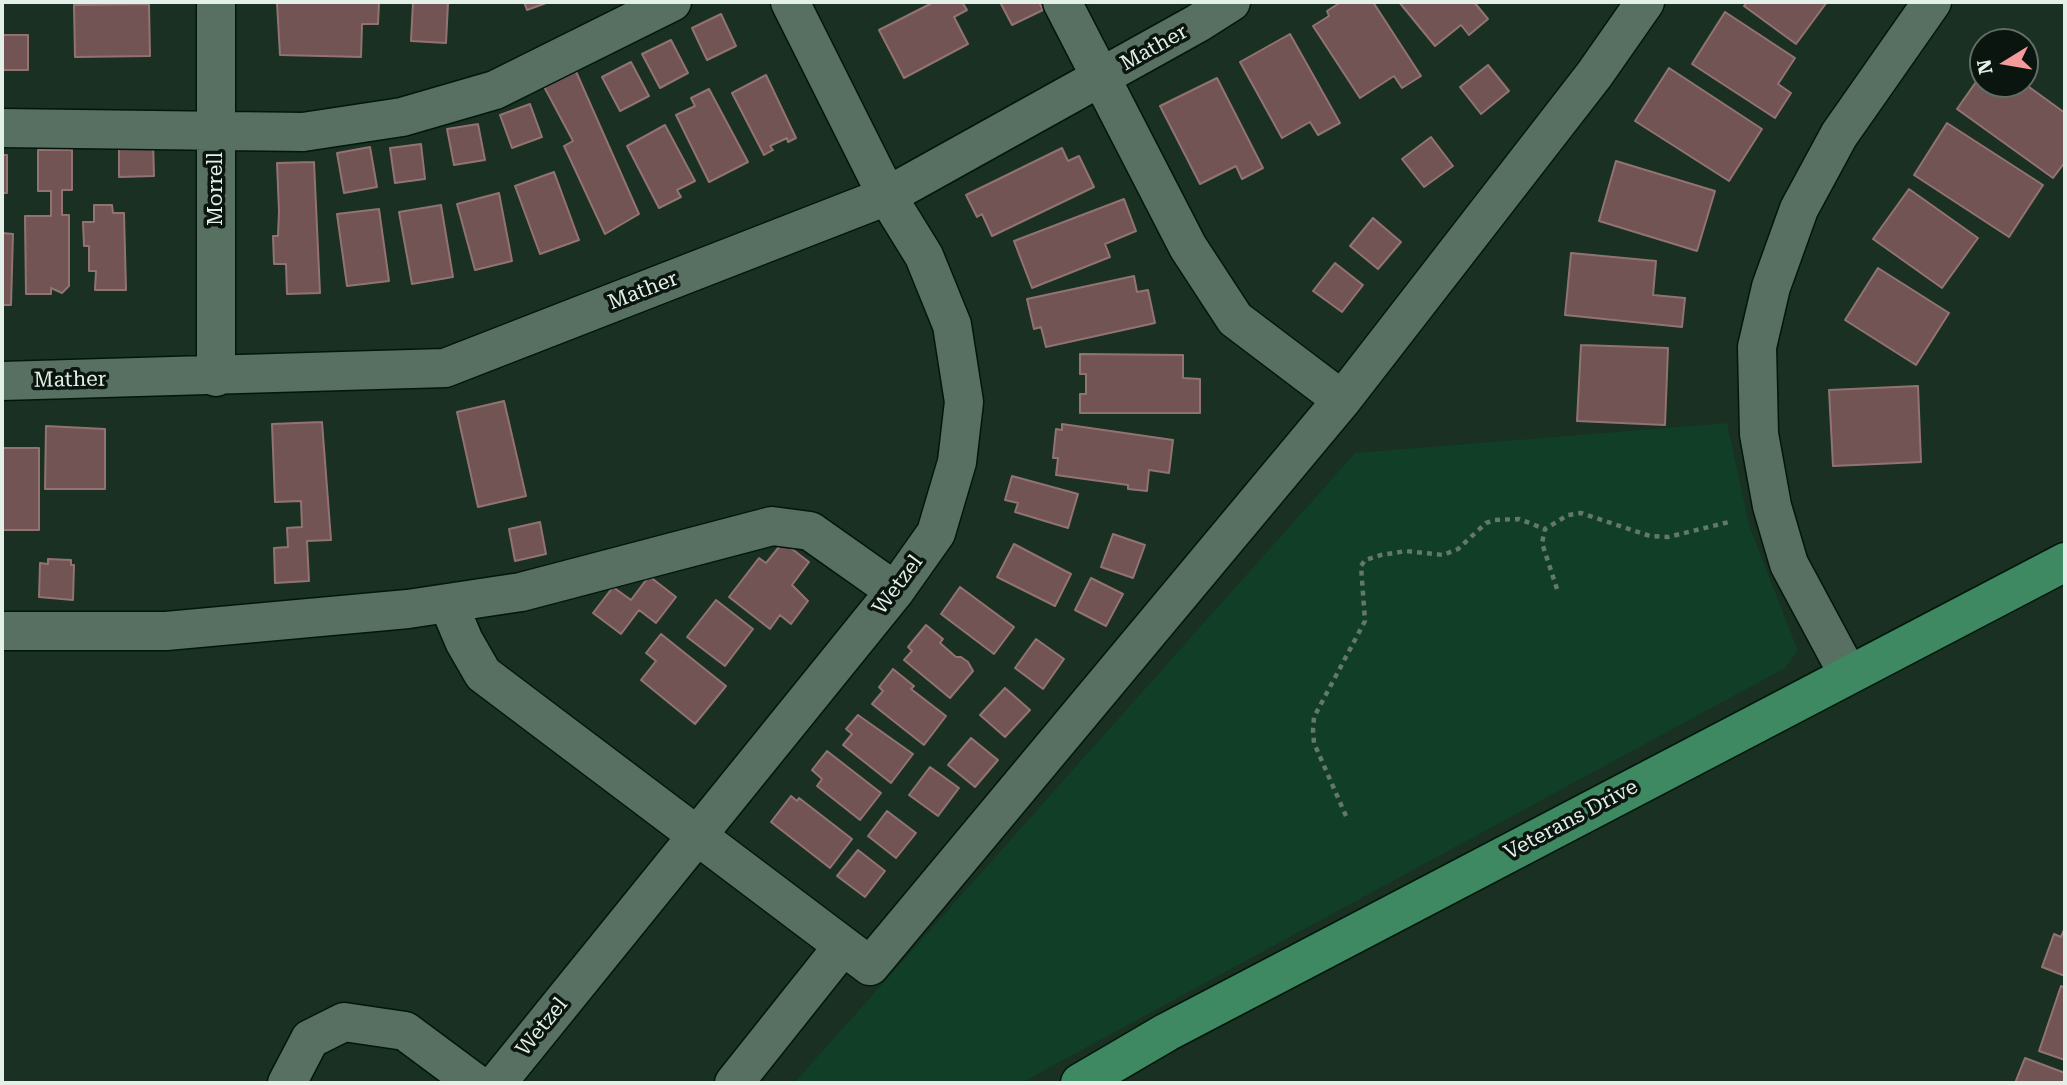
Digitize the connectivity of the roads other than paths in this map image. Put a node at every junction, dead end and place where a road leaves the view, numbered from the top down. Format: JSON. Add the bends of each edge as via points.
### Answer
{"nodes":[{"id":1,"x":216,"y":2,"type":"edge"},
{"id":2,"x":672,"y":2,"type":"edge"},
{"id":3,"x":790,"y":2,"type":"edge"},
{"id":4,"x":1062,"y":2,"type":"edge"},
{"id":5,"x":1231,"y":2,"type":"edge"},
{"id":6,"x":1645,"y":2,"type":"edge"},
{"id":7,"x":1932,"y":2,"type":"edge"},
{"id":8,"x":1101,"y":77,"type":"junction"},
{"id":9,"x":2,"y":128,"type":"edge"},
{"id":10,"x":216,"y":131,"type":"junction"},
{"id":11,"x":887,"y":196,"type":"junction"},
{"id":12,"x":216,"y":377,"type":"junction"},
{"id":13,"x":2,"y":381,"type":"edge"},
{"id":14,"x":1342,"y":400,"type":"junction"},
{"id":15,"x":2065,"y":562,"type":"edge"},
{"id":16,"x":895,"y":591,"type":"junction"},
{"id":17,"x":447,"y":603,"type":"junction"},
{"id":18,"x":2,"y":631,"type":"edge"},
{"id":19,"x":1848,"y":674,"type":"junction"},
{"id":20,"x":696,"y":836,"type":"junction"},
{"id":21,"x":843,"y":946,"type":"junction"},
{"id":22,"x":287,"y":1083,"type":"edge"},
{"id":23,"x":475,"y":1083,"type":"edge"},
{"id":24,"x":497,"y":1083,"type":"edge"},
{"id":25,"x":734,"y":1083,"type":"edge"},
{"id":26,"x":1080,"y":1083,"type":"edge"}],
"edges":[{"from":1,"to":10,"type":"street","name":"Morrell"},
{"from":2,"to":10,"type":"street","via":[[495,90],[402,117],[303,131]]},
{"from":3,"to":11,"type":"street","name":"Wetzel"},
{"from":4,"to":8,"type":"street"},
{"from":5,"to":8,"type":"street","name":"Mather"},
{"from":6,"to":14,"type":"street","via":[[1594,75]]},
{"from":7,"to":19,"type":"street","via":[[1839,135],[1799,208],[1771,287],[1757,347],[1759,434],[1772,506],[1789,564]]},
{"from":8,"to":11,"type":"street","name":"Mather"},
{"from":8,"to":14,"type":"street","via":[[1188,247],[1235,319]]},
{"from":9,"to":10,"type":"street"},
{"from":10,"to":12,"type":"street","name":"Morrell"},
{"from":11,"to":12,"type":"street","name":"Mather","via":[[445,368]]},
{"from":11,"to":16,"type":"street","name":"Wetzel","via":[[924,256],[952,325],[964,402],[957,462],[936,533]]},
{"from":12,"to":13,"type":"street","name":"Mather"},
{"from":14,"to":21,"type":"street","via":[[870,966]]},
{"from":15,"to":19,"type":"main road","name":"Veterans Drive"},
{"from":16,"to":17,"type":"street","via":[[810,531],[772,526],[521,592]]},
{"from":16,"to":20,"type":"street","name":"Wetzel"},
{"from":17,"to":18,"type":"street","via":[[166,631]]},
{"from":17,"to":20,"type":"street","via":[[484,674]]},
{"from":19,"to":26,"type":"main road","name":"Veterans Drive","via":[[1179,1026]]},
{"from":20,"to":21,"type":"street"},
{"from":20,"to":24,"type":"street","name":"Wetzel"},
{"from":21,"to":25,"type":"street"},
{"from":22,"to":23,"type":"street","via":[[310,1039],[344,1022],[405,1031]]}]}
